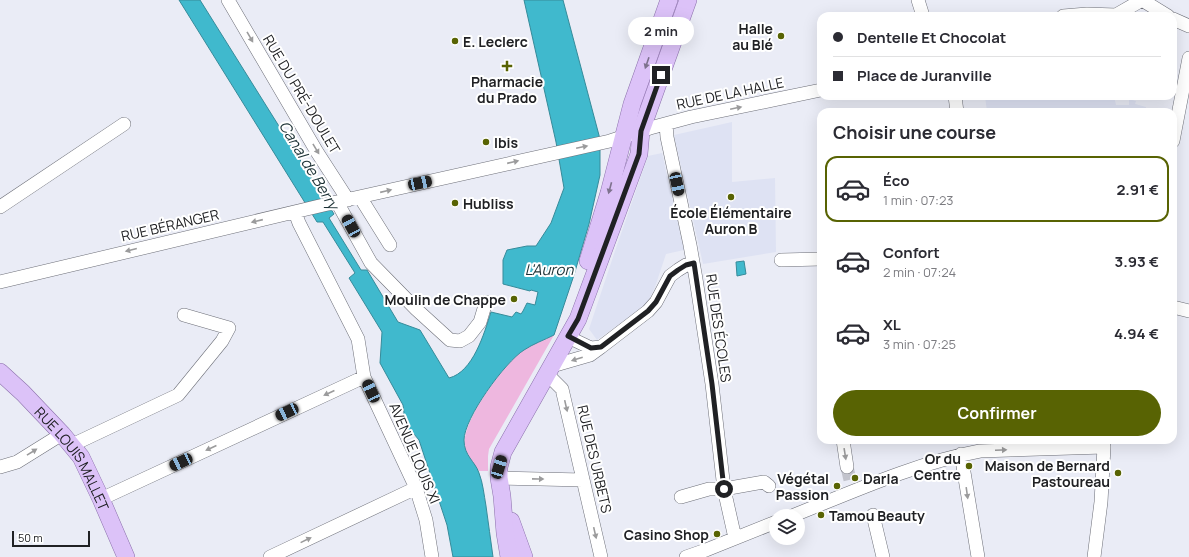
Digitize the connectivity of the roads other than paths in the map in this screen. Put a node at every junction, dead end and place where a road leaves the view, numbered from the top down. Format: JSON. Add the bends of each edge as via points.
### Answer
{"nodes":[{"id":1,"x":669,"y":0,"type":"edge"},
{"id":2,"x":688,"y":0,"type":"edge"},
{"id":3,"x":918,"y":0,"type":"edge"},
{"id":4,"x":1142,"y":0,"type":"edge"},
{"id":5,"x":229,"y":1,"type":"edge"},
{"id":6,"x":922,"y":12,"type":"edge"},
{"id":7,"x":1121,"y":12,"type":"edge"},
{"id":8,"x":1162,"y":12,"type":"edge"},
{"id":9,"x":1177,"y":21,"type":"edge"},
{"id":10,"x":1189,"y":26,"type":"edge"},
{"id":11,"x":1189,"y":58,"type":"edge"},
{"id":12,"x":817,"y":91,"type":"edge"},
{"id":13,"x":1177,"y":120,"type":"edge"},
{"id":14,"x":124,"y":124,"type":"dead end"},
{"id":15,"x":666,"y":124,"type":"junction"},
{"id":16,"x":646,"y":130,"type":"junction"},
{"id":17,"x":617,"y":139,"type":"junction"},
{"id":18,"x":554,"y":153,"type":"joint"},
{"id":19,"x":344,"y":200,"type":"junction"},
{"id":20,"x":0,"y":207,"type":"edge"},
{"id":21,"x":295,"y":212,"type":"junction"},
{"id":22,"x":390,"y":245,"type":"dead end"},
{"id":23,"x":817,"y":259,"type":"edge"},
{"id":24,"x":781,"y":260,"type":"dead end"},
{"id":25,"x":694,"y":263,"type":"junction"},
{"id":26,"x":0,"y":282,"type":"edge"},
{"id":27,"x":486,"y":302,"type":"dead end"},
{"id":28,"x":1177,"y":308,"type":"edge"},
{"id":29,"x":1189,"y":311,"type":"edge"},
{"id":30,"x":184,"y":315,"type":"dead end"},
{"id":31,"x":578,"y":319,"type":"junction"},
{"id":32,"x":568,"y":336,"type":"junction"},
{"id":33,"x":601,"y":347,"type":"junction"},
{"id":34,"x":549,"y":370,"type":"junction"},
{"id":35,"x":0,"y":372,"type":"edge"},
{"id":36,"x":364,"y":377,"type":"junction"},
{"id":37,"x":67,"y":439,"type":"junction"},
{"id":38,"x":844,"y":444,"type":"edge"},
{"id":39,"x":1104,"y":444,"type":"edge"},
{"id":40,"x":981,"y":445,"type":"edge"},
{"id":41,"x":961,"y":454,"type":"junction"},
{"id":42,"x":0,"y":468,"type":"edge"},
{"id":43,"x":847,"y":468,"type":"tunnel mouth"},
{"id":44,"x":499,"y":478,"type":"junction"},
{"id":45,"x":583,"y":480,"type":"junction"},
{"id":46,"x":769,"y":486,"type":"dead end"},
{"id":47,"x":416,"y":488,"type":"junction"},
{"id":48,"x":724,"y":489,"type":"junction"},
{"id":49,"x":502,"y":496,"type":"junction"},
{"id":50,"x":680,"y":497,"type":"dead end"},
{"id":51,"x":101,"y":499,"type":"junction"},
{"id":52,"x":805,"y":510,"type":"edge"},
{"id":53,"x":873,"y":515,"type":"dead end"},
{"id":54,"x":769,"y":525,"type":"edge"},
{"id":55,"x":735,"y":538,"type":"junction"},
{"id":56,"x":429,"y":554,"type":"edge"},
{"id":57,"x":707,"y":554,"type":"edge"},
{"id":58,"x":126,"y":557,"type":"edge"},
{"id":59,"x":270,"y":557,"type":"edge"},
{"id":60,"x":509,"y":557,"type":"edge"},
{"id":61,"x":524,"y":557,"type":"edge"},
{"id":62,"x":601,"y":557,"type":"edge"},
{"id":63,"x":686,"y":557,"type":"edge"},
{"id":64,"x":883,"y":557,"type":"edge"},
{"id":65,"x":978,"y":557,"type":"edge"},
{"id":66,"x":1094,"y":557,"type":"edge"}],
"edges":[{"from":1,"to":17,"type":"main road","one_way":true},
{"from":2,"to":16,"type":"main road"},
{"from":3,"to":6,"type":"street"},
{"from":4,"to":7,"type":"street"},
{"from":4,"to":8,"type":"street"},
{"from":5,"to":19,"type":"street","name":"RUE DU PRÉ-DOULET","one_way":true},
{"from":9,"to":10,"type":"street"},
{"from":11,"to":13,"type":"street"},
{"from":15,"to":12,"type":"street","name":"RUE DE LA HALLE","one_way":true},
{"from":14,"to":20,"type":"street"},
{"from":15,"to":16,"type":"street","name":"RUE DE LA HALLE"},
{"from":15,"to":25,"type":"street","name":"RUE DES ÉCOLES"},
{"from":16,"to":17,"type":"street","name":"RUE DE LA HALLE"},
{"from":16,"to":31,"type":"main road"},
{"from":18,"to":17,"type":"street","name":"RUE DE LA HALLE","one_way":true},
{"from":17,"to":31,"type":"main road","one_way":true,"via":[[609,193],[585,270]]},
{"from":19,"to":18,"type":"street","name":"RUE BÉRANGER","one_way":true},
{"from":19,"to":21,"type":"street","name":"RUE BÉRANGER"},
{"from":19,"to":22,"type":"street"},
{"from":19,"to":27,"type":"street","via":[[371,263],[450,340],[460,341],[469,336],[480,322]]},
{"from":21,"to":26,"type":"street","name":"RUE BÉRANGER","one_way":true},
{"from":21,"to":36,"type":"street","name":"AVENUE LOUIS XI","via":[[358,339]]},
{"from":23,"to":24,"type":"street"},
{"from":25,"to":33,"type":"street","via":[[686,265],[670,276],[648,311]]},
{"from":25,"to":48,"type":"street","name":"RUE DES ÉCOLES"},
{"from":28,"to":29,"type":"street"},
{"from":30,"to":37,"type":"street","via":[[229,328],[222,341],[178,395]]},
{"from":31,"to":32,"type":"main road"},
{"from":32,"to":33,"type":"street","via":[[591,348]]},
{"from":32,"to":34,"type":"main road"},
{"from":33,"to":34,"type":"street","one_way":true,"via":[[590,355]]},
{"from":34,"to":44,"type":"main road","via":[[503,452]]},
{"from":34,"to":45,"type":"street","name":"RUE DES URBETS","one_way":true,"via":[[562,389]]},
{"from":35,"to":37,"type":"main road","name":"RUE LOUIS MALLET"},
{"from":36,"to":47,"type":"street","name":"AVENUE LOUIS XI"},
{"from":36,"to":51,"type":"street","one_way":true},
{"from":42,"to":37,"type":"street","one_way":true},
{"from":37,"to":51,"type":"main road","name":"RUE LOUIS MALLET","via":[[81,457]]},
{"from":38,"to":43,"type":"street","one_way":true},
{"from":40,"to":39,"type":"street","one_way":true},
{"from":39,"to":66,"type":"street","via":[[1101,502]]},
{"from":40,"to":41,"type":"street"},
{"from":41,"to":52,"type":"street","via":[[852,488]]},
{"from":41,"to":65,"type":"street","one_way":true},
{"from":44,"to":45,"type":"street","one_way":true},
{"from":44,"to":49,"type":"main road"},
{"from":45,"to":62,"type":"street","name":"RUE DES URBETS","one_way":true},
{"from":46,"to":48,"type":"street","via":[[764,482]]},
{"from":47,"to":56,"type":"street","name":"AVENUE LOUIS XI","via":[[426,520]]},
{"from":59,"to":47,"type":"street","one_way":true},
{"from":48,"to":50,"type":"street","via":[[709,489]]},
{"from":48,"to":55,"type":"street","name":"RUE DES ÉCOLES"},
{"from":49,"to":60,"type":"main road"},
{"from":49,"to":61,"type":"main road"},
{"from":51,"to":58,"type":"main road","name":"RUE LOUIS MALLET"},
{"from":53,"to":64,"type":"street"},
{"from":54,"to":55,"type":"street"},
{"from":55,"to":57,"type":"street"},
{"from":57,"to":63,"type":"street"}]}
